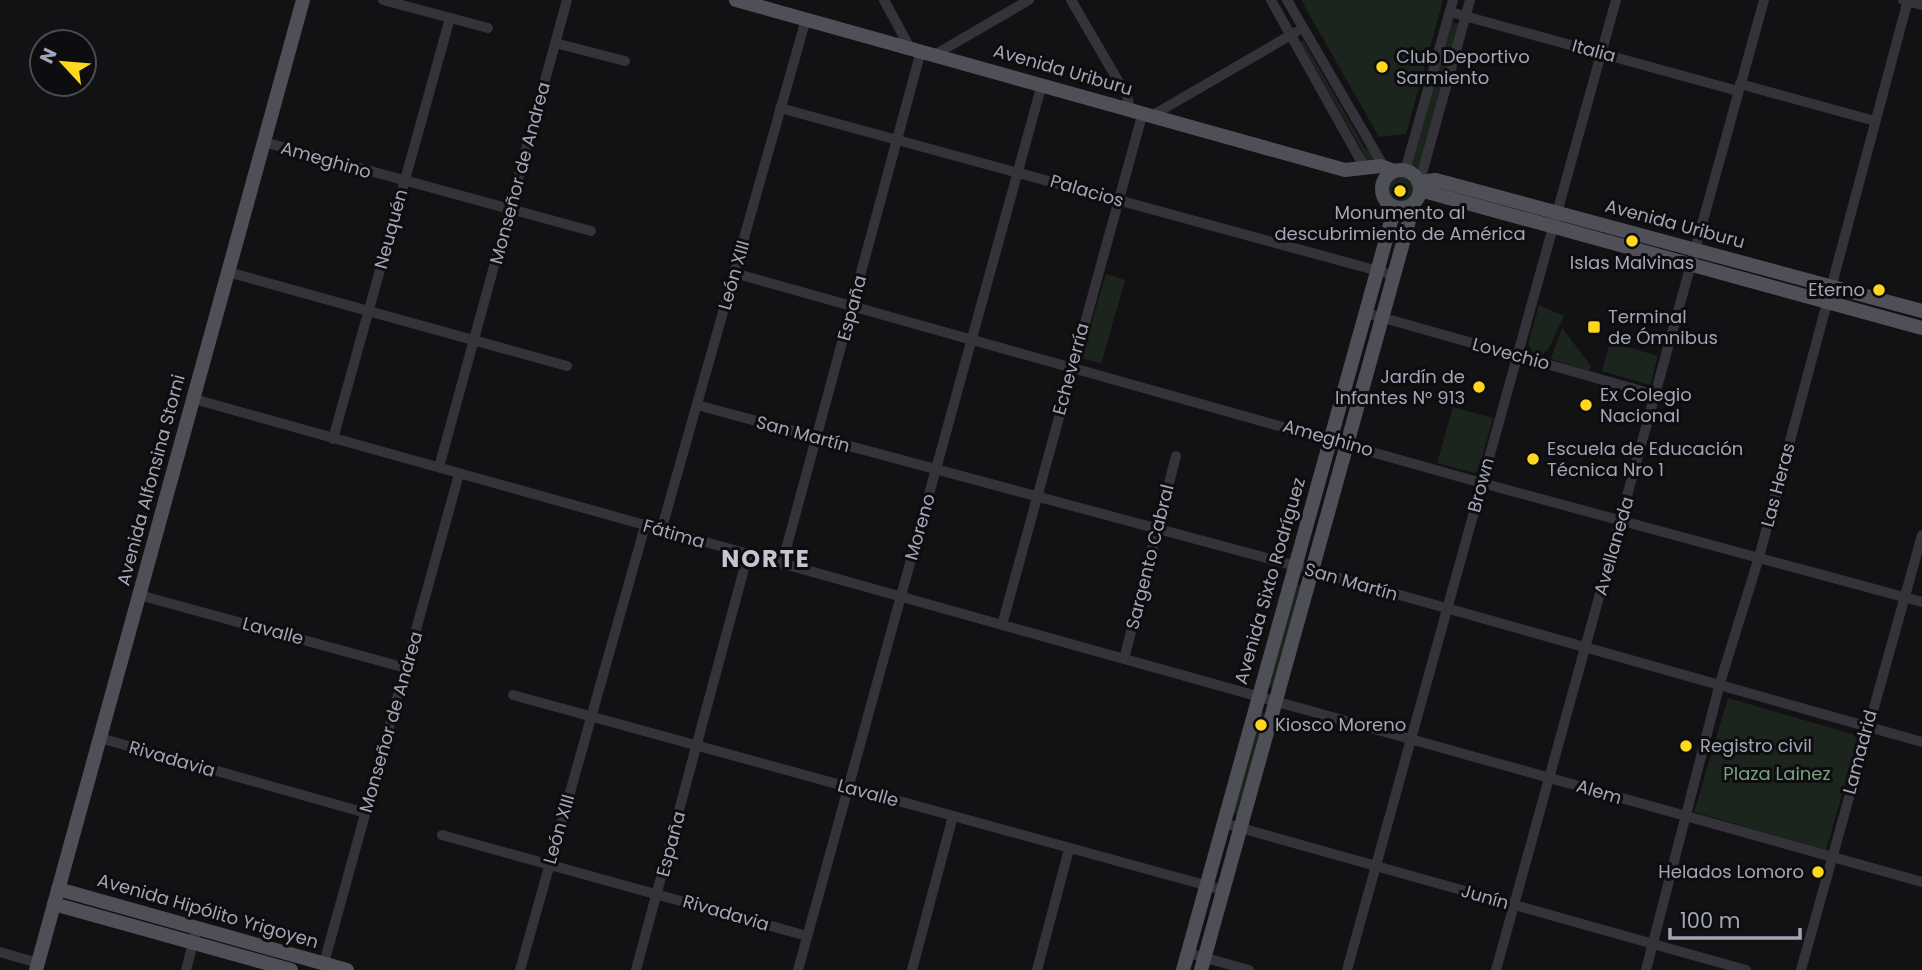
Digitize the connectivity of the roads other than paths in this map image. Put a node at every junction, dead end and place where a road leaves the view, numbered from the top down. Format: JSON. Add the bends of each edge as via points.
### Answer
{"nodes":[{"id":1,"x":303,"y":0,"type":"edge"},
{"id":2,"x":383,"y":0,"type":"edge"},
{"id":3,"x":567,"y":0,"type":"edge"},
{"id":4,"x":884,"y":0,"type":"edge"},
{"id":5,"x":1029,"y":0,"type":"edge"},
{"id":6,"x":1071,"y":0,"type":"edge"},
{"id":7,"x":1271,"y":0,"type":"edge"},
{"id":8,"x":1287,"y":0,"type":"edge"},
{"id":9,"x":1469,"y":0,"type":"edge"},
{"id":10,"x":1616,"y":0,"type":"edge"},
{"id":11,"x":1765,"y":0,"type":"edge"},
{"id":12,"x":1906,"y":0,"type":"edge"},
{"id":13,"x":746,"y":1,"type":"edge"},
{"id":14,"x":1922,"y":5,"type":"edge"},
{"id":15,"x":1451,"y":6,"type":"edge"},
{"id":16,"x":1465,"y":16,"type":"junction"},
{"id":17,"x":450,"y":18,"type":"junction"},
{"id":18,"x":806,"y":19,"type":"junction"},
{"id":19,"x":488,"y":28,"type":"dead end"},
{"id":20,"x":1303,"y":28,"type":"junction"},
{"id":21,"x":1290,"y":35,"type":"junction"},
{"id":22,"x":555,"y":43,"type":"junction"},
{"id":23,"x":922,"y":51,"type":"junction"},
{"id":24,"x":1602,"y":53,"type":"junction"},
{"id":25,"x":625,"y":61,"type":"dead end"},
{"id":26,"x":1042,"y":84,"type":"junction"},
{"id":27,"x":1739,"y":87,"type":"junction"},
{"id":28,"x":780,"y":108,"type":"junction"},
{"id":29,"x":1142,"y":112,"type":"junction"},
{"id":30,"x":1875,"y":121,"type":"junction"},
{"id":31,"x":897,"y":140,"type":"junction"},
{"id":32,"x":264,"y":142,"type":"junction"},
{"id":33,"x":1365,"y":169,"type":"junction"},
{"id":34,"x":1394,"y":170,"type":"junction"},
{"id":35,"x":1018,"y":172,"type":"junction"},
{"id":36,"x":404,"y":182,"type":"junction"},
{"id":37,"x":1417,"y":189,"type":"junction"},
{"id":38,"x":1117,"y":200,"type":"junction"},
{"id":39,"x":1385,"y":201,"type":"junction"},
{"id":40,"x":510,"y":210,"type":"junction"},
{"id":41,"x":1558,"y":212,"type":"junction"},
{"id":42,"x":1554,"y":228,"type":"junction"},
{"id":43,"x":591,"y":231,"type":"dead end"},
{"id":44,"x":1696,"y":250,"type":"junction"},
{"id":45,"x":1692,"y":267,"type":"junction"},
{"id":46,"x":1377,"y":271,"type":"junction"},
{"id":47,"x":228,"y":272,"type":"junction"},
{"id":48,"x":734,"y":273,"type":"junction"},
{"id":49,"x":1393,"y":275,"type":"junction"},
{"id":50,"x":1831,"y":287,"type":"junction"},
{"id":51,"x":1827,"y":303,"type":"junction"},
{"id":52,"x":852,"y":306,"type":"junction"},
{"id":53,"x":1922,"y":311,"type":"edge"},
{"id":54,"x":369,"y":312,"type":"junction"},
{"id":55,"x":1366,"y":313,"type":"junction"},
{"id":56,"x":1382,"y":319,"type":"junction"},
{"id":57,"x":1922,"y":328,"type":"edge"},
{"id":58,"x":971,"y":339,"type":"junction"},
{"id":59,"x":474,"y":342,"type":"junction"},
{"id":60,"x":1516,"y":355,"type":"junction"},
{"id":61,"x":568,"y":366,"type":"dead end"},
{"id":62,"x":1072,"y":366,"type":"junction"},
{"id":63,"x":1656,"y":395,"type":"junction"},
{"id":64,"x":194,"y":399,"type":"junction"},
{"id":65,"x":697,"y":405,"type":"junction"},
{"id":66,"x":816,"y":438,"type":"junction"},
{"id":67,"x":333,"y":439,"type":"junction"},
{"id":68,"x":1330,"y":439,"type":"junction"},
{"id":69,"x":1347,"y":444,"type":"junction"},
{"id":70,"x":1176,"y":456,"type":"dead end"},
{"id":71,"x":439,"y":467,"type":"junction"},
{"id":72,"x":936,"y":471,"type":"junction"},
{"id":73,"x":459,"y":474,"type":"junction"},
{"id":74,"x":1482,"y":483,"type":"junction"},
{"id":75,"x":1037,"y":498,"type":"junction"},
{"id":76,"x":1620,"y":521,"type":"junction"},
{"id":77,"x":645,"y":526,"type":"junction"},
{"id":78,"x":660,"y":531,"type":"junction"},
{"id":79,"x":1157,"y":531,"type":"junction"},
{"id":80,"x":1922,"y":535,"type":"edge"},
{"id":81,"x":748,"y":554,"type":"junction"},
{"id":82,"x":1759,"y":557,"type":"junction"},
{"id":83,"x":782,"y":564,"type":"junction"},
{"id":84,"x":1294,"y":565,"type":"junction"},
{"id":85,"x":1311,"y":570,"type":"junction"},
{"id":86,"x":139,"y":595,"type":"junction"},
{"id":87,"x":900,"y":597,"type":"junction"},
{"id":88,"x":1906,"y":597,"type":"junction"},
{"id":89,"x":1922,"y":602,"type":"edge"},
{"id":90,"x":1447,"y":609,"type":"junction"},
{"id":91,"x":1002,"y":625,"type":"junction"},
{"id":92,"x":1585,"y":647,"type":"junction"},
{"id":93,"x":1124,"y":659,"type":"junction"},
{"id":94,"x":406,"y":668,"type":"junction"},
{"id":95,"x":1720,"y":683,"type":"junction"},
{"id":96,"x":513,"y":695,"type":"dead end"},
{"id":97,"x":1258,"y":696,"type":"junction"},
{"id":98,"x":1276,"y":701,"type":"junction"},
{"id":99,"x":592,"y":716,"type":"junction"},
{"id":100,"x":1867,"y":727,"type":"junction"},
{"id":101,"x":100,"y":738,"type":"junction"},
{"id":102,"x":1410,"y":738,"type":"junction"},
{"id":103,"x":1922,"y":742,"type":"edge"},
{"id":104,"x":698,"y":744,"type":"junction"},
{"id":105,"x":1550,"y":777,"type":"junction"},
{"id":106,"x":847,"y":787,"type":"junction"},
{"id":107,"x":366,"y":813,"type":"junction"},
{"id":108,"x":953,"y":816,"type":"junction"},
{"id":109,"x":1686,"y":818,"type":"junction"},
{"id":110,"x":1223,"y":823,"type":"junction"},
{"id":111,"x":1241,"y":827,"type":"junction"},
{"id":112,"x":442,"y":835,"type":"dead end"},
{"id":113,"x":1069,"y":849,"type":"junction"},
{"id":114,"x":1832,"y":859,"type":"junction"},
{"id":115,"x":549,"y":865,"type":"junction"},
{"id":116,"x":1375,"y":865,"type":"junction"},
{"id":117,"x":1922,"y":882,"type":"edge"},
{"id":118,"x":1205,"y":886,"type":"junction"},
{"id":119,"x":1223,"y":890,"type":"junction"},
{"id":120,"x":657,"y":894,"type":"junction"},
{"id":121,"x":56,"y":897,"type":"junction"},
{"id":122,"x":1513,"y":905,"type":"junction"},
{"id":123,"x":195,"y":936,"type":"junction"},
{"id":124,"x":807,"y":936,"type":"junction"},
{"id":125,"x":1654,"y":944,"type":"junction"},
{"id":126,"x":0,"y":952,"type":"edge"},
{"id":127,"x":1188,"y":953,"type":"junction"},
{"id":128,"x":1202,"y":964,"type":"edge"},
{"id":129,"x":37,"y":966,"type":"edge"},
{"id":130,"x":325,"y":967,"type":"edge"},
{"id":131,"x":916,"y":969,"type":"edge"},
{"id":132,"x":186,"y":970,"type":"edge"},
{"id":133,"x":291,"y":970,"type":"edge"},
{"id":134,"x":347,"y":970,"type":"edge"},
{"id":135,"x":520,"y":970,"type":"edge"},
{"id":136,"x":636,"y":970,"type":"edge"},
{"id":137,"x":798,"y":970,"type":"edge"},
{"id":138,"x":1037,"y":970,"type":"edge"},
{"id":139,"x":1183,"y":970,"type":"edge"},
{"id":140,"x":1249,"y":970,"type":"edge"},
{"id":141,"x":1347,"y":970,"type":"edge"},
{"id":142,"x":1496,"y":970,"type":"edge"},
{"id":143,"x":1646,"y":970,"type":"edge"},
{"id":144,"x":1746,"y":970,"type":"edge"},
{"id":145,"x":1801,"y":970,"type":"edge"}],
"edges":[{"from":1,"to":32,"type":"main road","name":"Avenida Alfonsina Storni"},
{"from":2,"to":17,"type":"street"},
{"from":3,"to":22,"type":"street","name":"Monseñor de Andrea"},
{"from":4,"to":23,"type":"street"},
{"from":5,"to":23,"type":"street"},
{"from":6,"to":29,"type":"street","via":[[1127,96]]},
{"from":7,"to":21,"type":"street"},
{"from":8,"to":20,"type":"street"},
{"from":9,"to":16,"type":"street","name":"Avenida Sixto Rodríguez"},
{"from":10,"to":24,"type":"street","name":"Brown"},
{"from":11,"to":27,"type":"street","name":"Avellaneda"},
{"from":12,"to":14,"type":"street"},
{"from":12,"to":30,"type":"street","name":"Las Heras"},
{"from":13,"to":18,"type":"main road","name":"Avenida Uriburu"},
{"from":15,"to":16,"type":"street","name":"Italia"},
{"from":15,"to":34,"type":"street"},
{"from":16,"to":24,"type":"street","name":"Italia"},
{"from":16,"to":37,"type":"street","name":"Avenida Sixto Rodríguez"},
{"from":17,"to":19,"type":"street"},
{"from":17,"to":36,"type":"street","name":"Neuquén"},
{"from":18,"to":23,"type":"main road","name":"Avenida Uriburu"},
{"from":18,"to":28,"type":"street","name":"León XIII"},
{"from":20,"to":21,"type":"street"},
{"from":20,"to":34,"type":"street"},
{"from":21,"to":29,"type":"street"},
{"from":21,"to":33,"type":"street"},
{"from":22,"to":25,"type":"street"},
{"from":22,"to":40,"type":"street","name":"Monseñor de Andrea"},
{"from":23,"to":26,"type":"main road","name":"Avenida Uriburu"},
{"from":23,"to":31,"type":"street","name":"España"},
{"from":24,"to":27,"type":"street","name":"Italia"},
{"from":24,"to":41,"type":"street","name":"Brown"},
{"from":26,"to":29,"type":"main road","name":"Avenida Uriburu"},
{"from":26,"to":35,"type":"street","name":"Moreno"},
{"from":27,"to":30,"type":"street","name":"Italia"},
{"from":27,"to":44,"type":"street","name":"Avellaneda"},
{"from":28,"to":31,"type":"street","name":"Palacios"},
{"from":28,"to":48,"type":"street","name":"León XIII"},
{"from":29,"to":33,"type":"main road","name":"Avenida Uriburu","via":[[1345,170]]},
{"from":29,"to":38,"type":"street","name":"Echeverría"},
{"from":30,"to":50,"type":"street","name":"Las Heras"},
{"from":31,"to":35,"type":"street","name":"Palacios"},
{"from":31,"to":52,"type":"street","name":"España"},
{"from":32,"to":36,"type":"street","name":"Ameghino"},
{"from":32,"to":47,"type":"main road","name":"Avenida Alfonsina Storni"},
{"from":33,"to":34,"type":"main road","name":"Avenida Uriburu"},
{"from":33,"to":39,"type":"main road"},
{"from":34,"to":37,"type":"main road"},
{"from":34,"to":39,"type":"main road","via":[[1383,183]]},
{"from":35,"to":38,"type":"street","name":"Palacios"},
{"from":35,"to":58,"type":"street","name":"Moreno"},
{"from":36,"to":40,"type":"street","name":"Ameghino"},
{"from":36,"to":54,"type":"street","name":"Neuquén"},
{"from":37,"to":39,"type":"main road","via":[[1403,209]]},
{"from":37,"to":41,"type":"main road","name":"Avenida Uriburu","via":[[1436,180]]},
{"from":37,"to":42,"type":"main road","name":"Avenida Uriburu"},
{"from":37,"to":49,"type":"main road","name":"Avenida Sixto Rodríguez"},
{"from":38,"to":46,"type":"street","name":"Palacios"},
{"from":38,"to":62,"type":"street","name":"Echeverría"},
{"from":39,"to":46,"type":"main road","name":"Avenida Sixto Rodríguez","via":[[1392,218]]},
{"from":40,"to":43,"type":"street","name":"Ameghino"},
{"from":40,"to":59,"type":"street","name":"Monseñor de Andrea"},
{"from":41,"to":42,"type":"street","name":"Brown"},
{"from":41,"to":44,"type":"main road","name":"Avenida Uriburu"},
{"from":42,"to":45,"type":"main road","name":"Avenida Uriburu"},
{"from":42,"to":60,"type":"street","name":"Brown"},
{"from":44,"to":45,"type":"street","name":"Avellaneda"},
{"from":44,"to":50,"type":"main road","name":"Avenida Uriburu"},
{"from":45,"to":51,"type":"main road","name":"Avenida Uriburu"},
{"from":45,"to":63,"type":"street","name":"Avellaneda"},
{"from":46,"to":49,"type":"street","name":"Palacios"},
{"from":46,"to":55,"type":"main road","name":"Avenida Sixto Rodríguez"},
{"from":47,"to":54,"type":"street"},
{"from":47,"to":64,"type":"main road","name":"Avenida Alfonsina Storni"},
{"from":48,"to":52,"type":"street","name":"Ameghino"},
{"from":48,"to":65,"type":"street","name":"León XIII"},
{"from":49,"to":56,"type":"main road","name":"Avenida Sixto Rodríguez"},
{"from":50,"to":51,"type":"street","name":"Las Heras"},
{"from":50,"to":53,"type":"main road","name":"Avenida Uriburu"},
{"from":51,"to":57,"type":"main road","name":"Avenida Uriburu"},
{"from":51,"to":82,"type":"street","name":"Las Heras"},
{"from":52,"to":58,"type":"street","name":"Ameghino"},
{"from":52,"to":66,"type":"street","name":"España"},
{"from":54,"to":59,"type":"street"},
{"from":54,"to":67,"type":"street","name":"Neuquén"},
{"from":55,"to":56,"type":"street","name":"Lovechio"},
{"from":55,"to":68,"type":"main road","name":"Avenida Sixto Rodríguez"},
{"from":56,"to":60,"type":"street","name":"Lovechio"},
{"from":56,"to":69,"type":"main road","name":"Avenida Sixto Rodríguez"},
{"from":58,"to":62,"type":"street","name":"Ameghino"},
{"from":58,"to":72,"type":"street","name":"Moreno"},
{"from":59,"to":61,"type":"street"},
{"from":59,"to":71,"type":"street","name":"Monseñor de Andrea"},
{"from":60,"to":63,"type":"street","name":"Lovechio"},
{"from":60,"to":74,"type":"street","name":"Brown"},
{"from":62,"to":68,"type":"street","name":"Ameghino"},
{"from":62,"to":75,"type":"street","name":"Echeverría"},
{"from":63,"to":76,"type":"street","name":"Avellaneda"},
{"from":64,"to":67,"type":"street","name":"Fátima"},
{"from":64,"to":86,"type":"main road","name":"Avenida Alfonsina Storni"},
{"from":65,"to":66,"type":"street","name":"San Martín"},
{"from":65,"to":78,"type":"street","name":"León XIII"},
{"from":66,"to":72,"type":"street","name":"San Martín"},
{"from":66,"to":83,"type":"street","name":"España"},
{"from":67,"to":71,"type":"street","name":"Fátima"},
{"from":68,"to":69,"type":"street","name":"Ameghino"},
{"from":68,"to":84,"type":"main road","name":"Avenida Sixto Rodríguez"},
{"from":69,"to":74,"type":"street","name":"Ameghino"},
{"from":69,"to":85,"type":"main road","name":"Avenida Sixto Rodríguez"},
{"from":70,"to":79,"type":"street","name":"Sargento Cabral"},
{"from":71,"to":73,"type":"street","name":"Fátima"},
{"from":72,"to":75,"type":"street","name":"San Martín"},
{"from":72,"to":87,"type":"street","name":"Moreno"},
{"from":73,"to":77,"type":"street","name":"Fátima"},
{"from":73,"to":94,"type":"street","name":"Monseñor de Andrea"},
{"from":74,"to":76,"type":"street","name":"Ameghino"},
{"from":74,"to":90,"type":"street","name":"Brown"},
{"from":75,"to":79,"type":"street","name":"San Martín"},
{"from":75,"to":91,"type":"street","name":"Echeverría"},
{"from":76,"to":82,"type":"street","name":"Ameghino"},
{"from":76,"to":92,"type":"street","name":"Avellaneda"},
{"from":77,"to":78,"type":"street","name":"Fátima"},
{"from":77,"to":99,"type":"street","name":"León XIII"},
{"from":78,"to":81,"type":"street","name":"Fátima"},
{"from":79,"to":84,"type":"street","name":"San Martín"},
{"from":79,"to":93,"type":"street","name":"Sargento Cabral"},
{"from":80,"to":88,"type":"street","name":"Lamadrid"},
{"from":81,"to":83,"type":"street","name":"Fátima"},
{"from":81,"to":104,"type":"street","name":"España"},
{"from":82,"to":88,"type":"street","name":"Ameghino"},
{"from":82,"to":95,"type":"street","name":"Las Heras"},
{"from":83,"to":87,"type":"street","name":"Fátima"},
{"from":84,"to":85,"type":"street","name":"San Martín"},
{"from":84,"to":97,"type":"main road","name":"Avenida Sixto Rodríguez"},
{"from":85,"to":90,"type":"street","name":"San Martín"},
{"from":85,"to":98,"type":"main road","name":"Avenida Sixto Rodríguez"},
{"from":86,"to":94,"type":"street","name":"Lavalle"},
{"from":86,"to":101,"type":"main road","name":"Avenida Alfonsina Storni"},
{"from":87,"to":91,"type":"street","name":"Fátima"},
{"from":87,"to":106,"type":"street","name":"Moreno"},
{"from":88,"to":89,"type":"street","name":"Ameghino"},
{"from":88,"to":100,"type":"street","name":"Lamadrid"},
{"from":90,"to":92,"type":"street","name":"San Martín"},
{"from":90,"to":102,"type":"street","name":"Brown"},
{"from":91,"to":93,"type":"street","name":"Fátima"},
{"from":92,"to":95,"type":"street","name":"San Martín"},
{"from":92,"to":105,"type":"street","name":"Avellaneda"},
{"from":93,"to":97,"type":"street","name":"Fátima"},
{"from":94,"to":107,"type":"street","name":"Monseñor de Andrea"},
{"from":95,"to":100,"type":"street","name":"San Martín"},
{"from":95,"to":109,"type":"street","name":"Las Heras"},
{"from":96,"to":99,"type":"street","name":"Lavalle"},
{"from":97,"to":98,"type":"street","name":"Fátima"},
{"from":97,"to":110,"type":"main road","name":"Avenida Sixto Rodríguez"},
{"from":98,"to":102,"type":"street","name":"Alem"},
{"from":98,"to":111,"type":"main road","name":"Avenida Sixto Rodríguez"},
{"from":99,"to":104,"type":"street","name":"Lavalle"},
{"from":99,"to":115,"type":"street","name":"León XIII"},
{"from":100,"to":103,"type":"street","name":"San Martín"},
{"from":100,"to":114,"type":"street","name":"Lamadrid"},
{"from":101,"to":107,"type":"street","name":"Rivadavia"},
{"from":101,"to":121,"type":"main road","name":"Avenida Alfonsina Storni"},
{"from":102,"to":105,"type":"street","name":"Alem"},
{"from":102,"to":116,"type":"street","name":"Brown"},
{"from":104,"to":106,"type":"street","name":"Lavalle"},
{"from":104,"to":120,"type":"street","name":"España"},
{"from":105,"to":109,"type":"street","name":"Alem"},
{"from":105,"to":122,"type":"street","name":"Avellaneda"},
{"from":106,"to":108,"type":"street","name":"Lavalle"},
{"from":106,"to":124,"type":"street","name":"Moreno"},
{"from":107,"to":130,"type":"street","name":"Monseñor de Andrea"},
{"from":108,"to":113,"type":"street","name":"Lavalle"},
{"from":108,"to":131,"type":"street"},
{"from":109,"to":114,"type":"street","name":"Alem"},
{"from":109,"to":125,"type":"street","name":"Las Heras"},
{"from":110,"to":111,"type":"street","name":"Junín"},
{"from":110,"to":118,"type":"main road","name":"Avenida Sixto Rodríguez"},
{"from":111,"to":116,"type":"street","name":"Junín"},
{"from":111,"to":119,"type":"main road","name":"Avenida Sixto Rodríguez"},
{"from":112,"to":115,"type":"street","name":"Rivadavia"},
{"from":113,"to":118,"type":"street","name":"Lavalle"},
{"from":113,"to":138,"type":"street"},
{"from":114,"to":117,"type":"street","name":"Alem"},
{"from":114,"to":145,"type":"street","name":"Lamadrid"},
{"from":115,"to":120,"type":"street","name":"Rivadavia"},
{"from":115,"to":135,"type":"street","name":"León XIII"},
{"from":116,"to":122,"type":"street","name":"Junín"},
{"from":116,"to":141,"type":"street","name":"Brown"},
{"from":118,"to":119,"type":"street","name":"Lavalle"},
{"from":118,"to":127,"type":"main road","name":"Avenida Sixto Rodríguez"},
{"from":119,"to":128,"type":"main road","name":"Avenida Sixto Rodríguez"},
{"from":120,"to":124,"type":"street","name":"Rivadavia"},
{"from":120,"to":136,"type":"street","name":"España"},
{"from":121,"to":123,"type":"main road","name":"Avenida Hipólito Yrigoyen"},
{"from":121,"to":129,"type":"main road","name":"Avenida Alfonsina Storni"},
{"from":122,"to":125,"type":"street","name":"Junín"},
{"from":122,"to":142,"type":"street","name":"Avellaneda"},
{"from":123,"to":130,"type":"main road","name":"Avenida Hipólito Yrigoyen"},
{"from":123,"to":132,"type":"street"},
{"from":123,"to":133,"type":"main road","name":"Avenida Hipólito Yrigoyen"},
{"from":124,"to":137,"type":"street","name":"Moreno"},
{"from":125,"to":143,"type":"street","name":"Las Heras"},
{"from":125,"to":144,"type":"street","name":"Junín"},
{"from":126,"to":129,"type":"street"},
{"from":127,"to":128,"type":"street"},
{"from":127,"to":139,"type":"main road","name":"Avenida Sixto Rodríguez"},
{"from":128,"to":140,"type":"street"},
{"from":130,"to":134,"type":"main road","name":"Avenida Hipólito Yrigoyen"}]}
